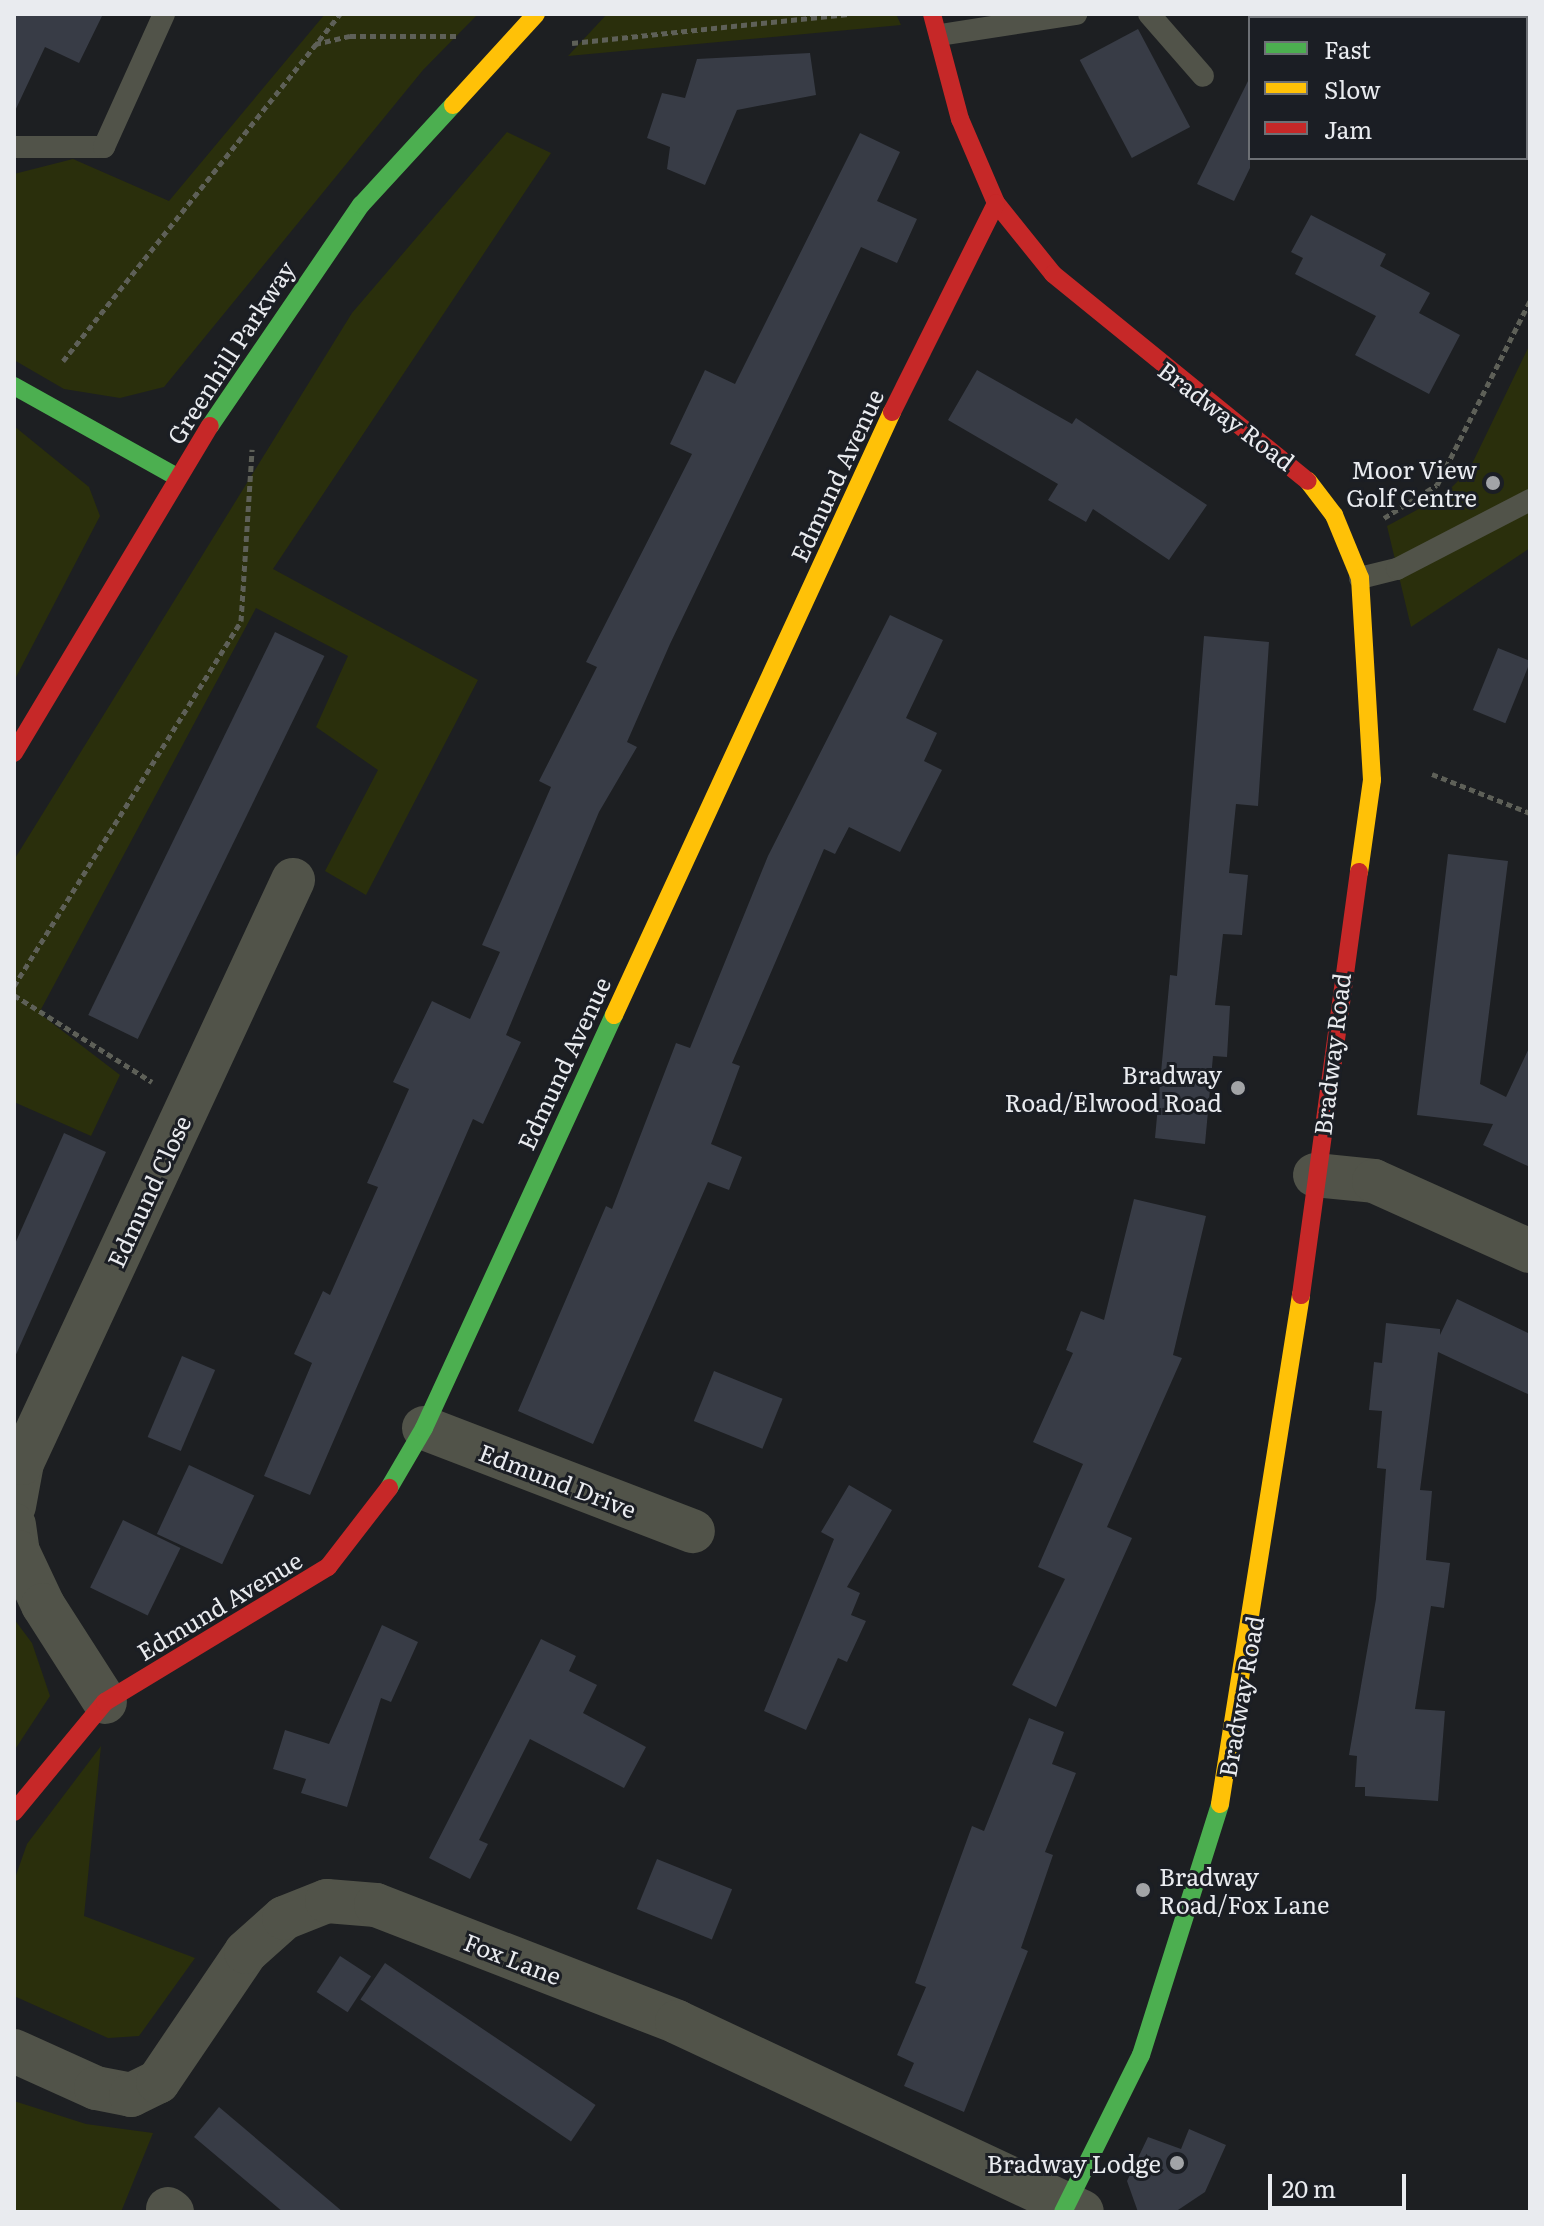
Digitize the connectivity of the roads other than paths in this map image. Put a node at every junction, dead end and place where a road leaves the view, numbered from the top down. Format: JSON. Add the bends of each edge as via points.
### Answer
{"nodes":[{"id":1,"x":164,"y":14,"type":"edge"},
{"id":2,"x":499,"y":14,"type":"edge"},
{"id":3,"x":536,"y":14,"type":"edge"},
{"id":4,"x":1076,"y":14,"type":"edge"},
{"id":5,"x":1149,"y":14,"type":"edge"},
{"id":6,"x":938,"y":21,"type":"edge"},
{"id":7,"x":516,"y":33,"type":"junction"},
{"id":8,"x":1203,"y":76,"type":"dead end"},
{"id":9,"x":14,"y":147,"type":"edge"},
{"id":10,"x":996,"y":203,"type":"junction"},
{"id":11,"x":14,"y":386,"type":"edge"},
{"id":12,"x":177,"y":477,"type":"junction"},
{"id":13,"x":1530,"y":500,"type":"edge"},
{"id":14,"x":1360,"y":578,"type":"junction"},
{"id":15,"x":14,"y":753,"type":"edge"},
{"id":16,"x":293,"y":880,"type":"dead end"},
{"id":17,"x":1315,"y":1175,"type":"junction"},
{"id":18,"x":1530,"y":1251,"type":"edge"},
{"id":19,"x":424,"y":1428,"type":"junction"},
{"id":20,"x":14,"y":1506,"type":"edge"},
{"id":21,"x":14,"y":1525,"type":"edge"},
{"id":22,"x":693,"y":1531,"type":"dead end"},
{"id":23,"x":105,"y":1702,"type":"junction"},
{"id":24,"x":14,"y":1812,"type":"edge"},
{"id":25,"x":14,"y":2051,"type":"edge"},
{"id":26,"x":1071,"y":2210,"type":"edge"}],
"edges":[{"from":1,"to":9,"type":"lane","via":[[104,147]]},
{"from":2,"to":7,"type":"lane"},
{"from":3,"to":7,"type":"street","name":"Greenhill Parkway"},
{"from":4,"to":6,"type":"lane"},
{"from":5,"to":8,"type":"lane"},
{"from":6,"to":10,"type":"street","name":"Bradway Road","via":[[960,119]]},
{"from":7,"to":12,"type":"street","name":"Greenhill Parkway","via":[[361,205],[256,349]]},
{"from":10,"to":14,"type":"street","name":"Bradway Road","via":[[1053,274],[1112,328],[1300,471],[1344,539]]},
{"from":10,"to":19,"type":"street","name":"Edmund Avenue","via":[[892,411]]},
{"from":11,"to":12,"type":"street"},
{"from":12,"to":15,"type":"street","name":"Greenhill Parkway"},
{"from":13,"to":14,"type":"lane","via":[[1397,569]]},
{"from":14,"to":17,"type":"street","name":"Bradway Road","via":[[1372,780]]},
{"from":16,"to":20,"type":"street","name":"Edmund Close","via":[[22,1463]]},
{"from":17,"to":18,"type":"street","via":[[1374,1181]]},
{"from":17,"to":26,"type":"street","name":"Bradway Road","via":[[1263,1565],[1219,1812],[1141,2055]]},
{"from":19,"to":22,"type":"street","name":"Edmund Drive"},
{"from":19,"to":23,"type":"street","name":"Edmund Avenue","via":[[377,1508],[328,1567]]},
{"from":21,"to":23,"type":"street","via":[[18,1552],[43,1605]]},
{"from":23,"to":24,"type":"street","name":"Edmund Avenue"},
{"from":25,"to":26,"type":"street","name":"Fox Lane","via":[[96,2088],[131,2095],[158,2082],[246,1952],[284,1918],[327,1901],[376,1905],[677,2022]]}]}
